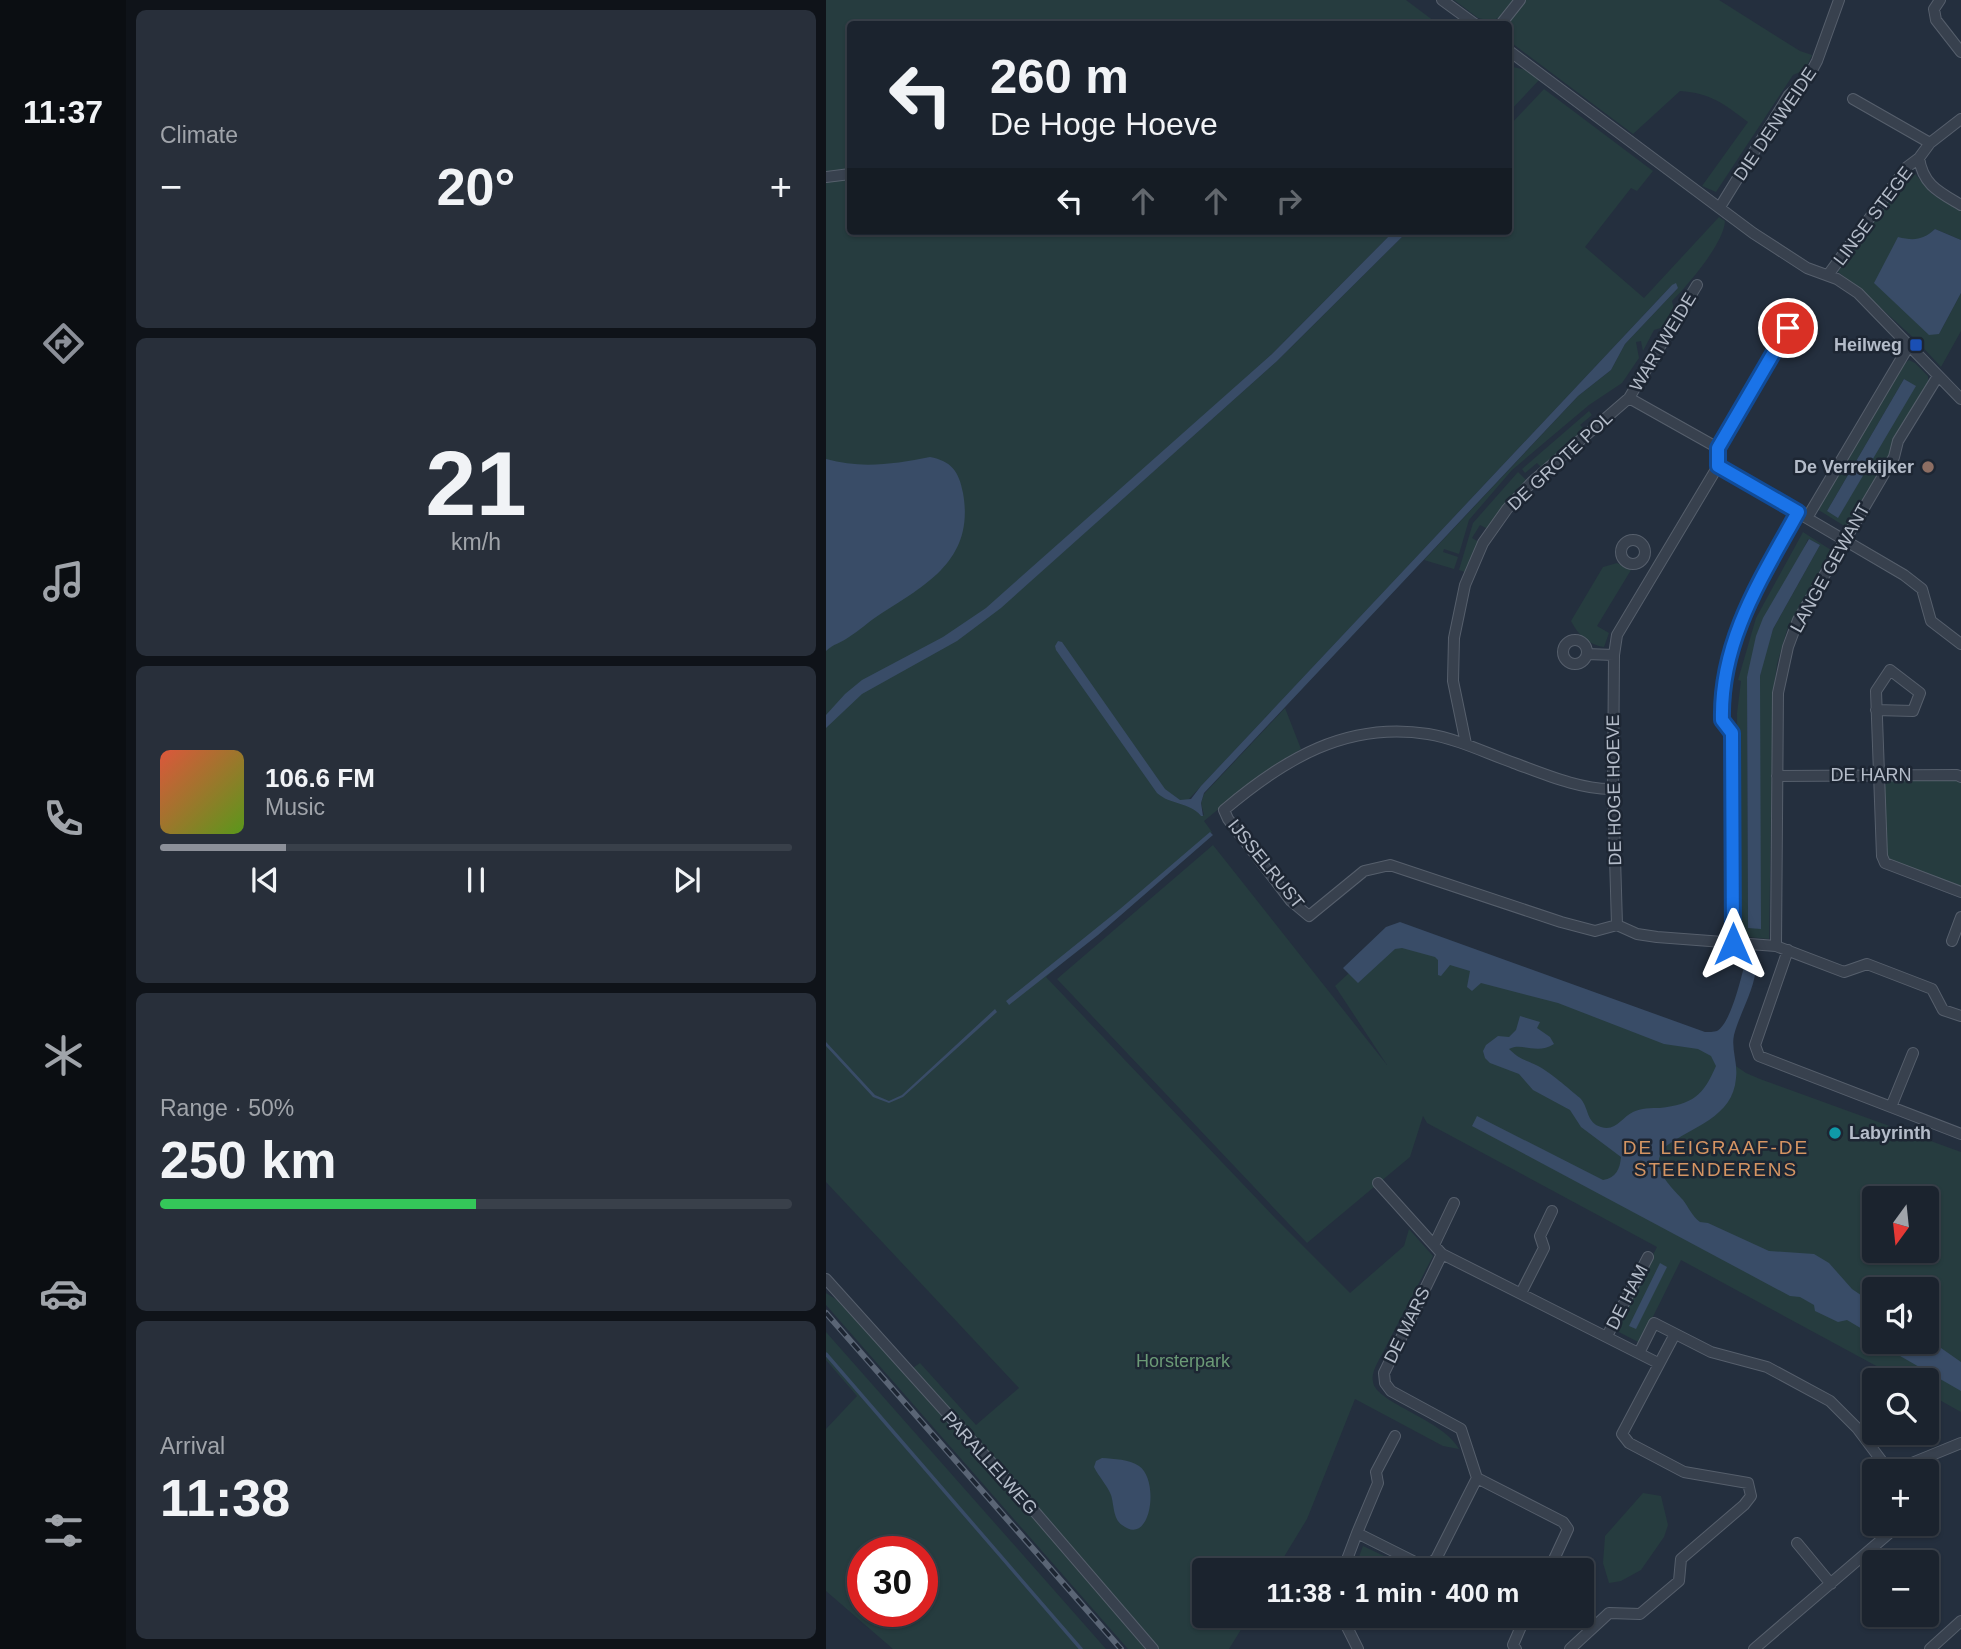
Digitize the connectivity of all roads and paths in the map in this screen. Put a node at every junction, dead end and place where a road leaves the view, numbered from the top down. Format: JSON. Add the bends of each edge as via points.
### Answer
{"nodes":[{"id":1,"x":1443,"y":0,"type":"edge"},
{"id":2,"x":1520,"y":0,"type":"edge"},
{"id":3,"x":1839,"y":0,"type":"edge"},
{"id":4,"x":1940,"y":0,"type":"edge"},
{"id":5,"x":1471,"y":21,"type":"edge"},
{"id":6,"x":1503,"y":21,"type":"edge"},
{"id":7,"x":1961,"y":52,"type":"edge"},
{"id":8,"x":1512,"y":53,"type":"edge"},
{"id":9,"x":1853,"y":99,"type":"dead end"},
{"id":10,"x":1961,"y":119,"type":"edge"},
{"id":11,"x":1930,"y":143,"type":"junction"},
{"id":12,"x":1919,"y":158,"type":"junction"},
{"id":13,"x":847,"y":174,"type":"edge"},
{"id":14,"x":826,"y":177,"type":"edge"},
{"id":15,"x":1961,"y":205,"type":"edge"},
{"id":16,"x":1720,"y":206,"type":"junction"},
{"id":17,"x":1828,"y":275,"type":"junction"},
{"id":18,"x":1697,"y":285,"type":"dead end"},
{"id":19,"x":1788,"y":328,"type":"dead end"},
{"id":20,"x":1910,"y":344,"type":"junction"},
{"id":21,"x":1938,"y":376,"type":"junction"},
{"id":22,"x":1629,"y":398,"type":"junction"},
{"id":23,"x":1961,"y":399,"type":"edge"},
{"id":24,"x":1718,"y":448,"type":"junction"},
{"id":25,"x":1718,"y":466,"type":"junction"},
{"id":26,"x":1802,"y":515,"type":"junction"},
{"id":27,"x":1844,"y":540,"type":"junction"},
{"id":28,"x":1644,"y":558,"type":"dead end"},
{"id":29,"x":1658,"y":565,"type":"junction"},
{"id":30,"x":1961,"y":644,"type":"edge"},
{"id":31,"x":1587,"y":654,"type":"dead end"},
{"id":32,"x":1614,"y":655,"type":"junction"},
{"id":33,"x":1876,"y":710,"type":"junction"},
{"id":34,"x":1466,"y":744,"type":"junction"},
{"id":35,"x":1960,"y":773,"type":"edge"},
{"id":36,"x":1878,"y":775,"type":"junction"},
{"id":37,"x":1777,"y":776,"type":"junction"},
{"id":38,"x":1613,"y":789,"type":"junction"},
{"id":39,"x":1961,"y":892,"type":"edge"},
{"id":40,"x":1961,"y":917,"type":"edge"},
{"id":41,"x":1617,"y":925,"type":"junction"},
{"id":42,"x":1952,"y":942,"type":"dead end"},
{"id":43,"x":1733,"y":944,"type":"junction"},
{"id":44,"x":1782,"y":948,"type":"junction"},
{"id":45,"x":1961,"y":1016,"type":"edge"},
{"id":46,"x":1913,"y":1053,"type":"dead end"},
{"id":47,"x":1891,"y":1107,"type":"junction"},
{"id":48,"x":1961,"y":1134,"type":"edge"},
{"id":49,"x":1378,"y":1183,"type":"dead end"},
{"id":50,"x":1454,"y":1203,"type":"dead end"},
{"id":51,"x":1552,"y":1210,"type":"dead end"},
{"id":52,"x":1434,"y":1245,"type":"junction"},
{"id":53,"x":1442,"y":1254,"type":"junction"},
{"id":54,"x":1648,"y":1257,"type":"dead end"},
{"id":55,"x":826,"y":1279,"type":"edge"},
{"id":56,"x":1521,"y":1293,"type":"junction"},
{"id":57,"x":1675,"y":1334,"type":"junction"},
{"id":58,"x":1607,"y":1336,"type":"junction"},
{"id":59,"x":1639,"y":1353,"type":"junction"},
{"id":60,"x":1658,"y":1363,"type":"junction"},
{"id":61,"x":1395,"y":1436,"type":"dead end"},
{"id":62,"x":1961,"y":1443,"type":"edge"},
{"id":63,"x":1880,"y":1459,"type":"edge"},
{"id":64,"x":1922,"y":1459,"type":"edge"},
{"id":65,"x":1477,"y":1478,"type":"junction"},
{"id":66,"x":1357,"y":1533,"type":"junction"},
{"id":67,"x":1886,"y":1536,"type":"edge"},
{"id":68,"x":1797,"y":1544,"type":"dead end"},
{"id":69,"x":1348,"y":1558,"type":"edge"},
{"id":70,"x":1403,"y":1558,"type":"edge"},
{"id":71,"x":1437,"y":1558,"type":"edge"},
{"id":72,"x":1555,"y":1558,"type":"edge"},
{"id":73,"x":1831,"y":1584,"type":"junction"},
{"id":74,"x":1961,"y":1621,"type":"edge"},
{"id":75,"x":1347,"y":1628,"type":"edge"},
{"id":76,"x":1520,"y":1628,"type":"edge"},
{"id":77,"x":1356,"y":1646,"type":"edge"},
{"id":78,"x":1153,"y":1649,"type":"edge"},
{"id":79,"x":1341,"y":1649,"type":"edge"},
{"id":80,"x":1516,"y":1649,"type":"edge"},
{"id":81,"x":1570,"y":1649,"type":"edge"},
{"id":82,"x":1754,"y":1649,"type":"edge"},
{"id":83,"x":1930,"y":1649,"type":"edge"}],
"edges":[{"from":1,"to":5,"type":"street"},
{"from":2,"to":6,"type":"street"},
{"from":3,"to":16,"type":"street","name":"DIE DENWEIDE","via":[[1809,76],[1790,95]]},
{"from":4,"to":7,"type":"street","via":[[1934,9],[1936,20]]},
{"from":8,"to":16,"type":"street"},
{"from":9,"to":11,"type":"street"},
{"from":10,"to":11,"type":"street","name":"LINSE STEGE"},
{"from":11,"to":12,"type":"street","name":"LINSE STEGE"},
{"from":12,"to":15,"type":"street","via":[[1922,174],[1937,191]]},
{"from":12,"to":17,"type":"street","name":"LINSE STEGE","via":[[1907,167]]},
{"from":13,"to":14,"type":"street"},
{"from":16,"to":17,"type":"street","via":[[1807,268]]},
{"from":17,"to":20,"type":"street","via":[[1858,293]]},
{"from":18,"to":22,"type":"street","name":"WARTWEIDE"},
{"from":19,"to":24,"type":"street"},
{"from":20,"to":21,"type":"street"},
{"from":20,"to":26,"type":"street"},
{"from":21,"to":23,"type":"street"},
{"from":21,"to":27,"type":"street","name":"LANGE GEWANT"},
{"from":22,"to":24,"type":"street","name":"DE GROTE POL"},
{"from":22,"to":34,"type":"street","name":"DE GROTE POL","via":[[1532,482],[1483,543],[1465,585],[1454,638],[1453,681]]},
{"from":24,"to":25,"type":"street"},
{"from":25,"to":26,"type":"street"},
{"from":25,"to":29,"type":"street","name":"DE HOGE HOEVE"},
{"from":26,"to":27,"type":"street"},
{"from":26,"to":43,"type":"street","via":[[1741,619],[1724,679],[1722,720],[1732,733]]},
{"from":27,"to":30,"type":"street","via":[[1922,589],[1931,621]]},
{"from":27,"to":37,"type":"street","name":"LANGE GEWANT","via":[[1787,647],[1778,693]]},
{"from":28,"to":29,"type":"street"},
{"from":29,"to":32,"type":"street","name":"DE HOGE HOEVE","via":[[1617,635]]},
{"from":31,"to":32,"type":"street"},
{"from":32,"to":38,"type":"street","name":"DE HOGE HOEVE"},
{"from":33,"to":33,"type":"street","via":[[1913,710],[1920,693],[1890,670],[1876,691]]},
{"from":33,"to":36,"type":"street"},
{"from":34,"to":38,"type":"street","name":"IJSSELRUST","via":[[1552,776]]},
{"from":34,"to":41,"type":"street","name":"IJSSELRUST","via":[[1395,731],[1346,737],[1307,751],[1224,810],[1291,901],[1309,916],[1364,871],[1390,865],[1595,931]]},
{"from":35,"to":36,"type":"street","name":"DE HARN"},
{"from":36,"to":37,"type":"street","name":"DE HARN"},
{"from":36,"to":39,"type":"street","via":[[1885,863]]},
{"from":37,"to":44,"type":"street","name":"LANGE GEWANT"},
{"from":38,"to":41,"type":"street","name":"DE HOGE HOEVE"},
{"from":40,"to":42,"type":"street"},
{"from":41,"to":43,"type":"street","via":[[1637,934]]},
{"from":43,"to":44,"type":"street"},
{"from":44,"to":45,"type":"street","via":[[1844,972],[1867,964],[1932,989],[1943,1010]]},
{"from":44,"to":47,"type":"street","name":"LANGE GEWANT","via":[[1755,1045],[1759,1056]]},
{"from":46,"to":47,"type":"street"},
{"from":47,"to":48,"type":"street","name":"LANGE GEWANT"},
{"from":49,"to":52,"type":"street"},
{"from":50,"to":52,"type":"street"},
{"from":51,"to":56,"type":"street","via":[[1540,1236],[1544,1248]]},
{"from":52,"to":53,"type":"street"},
{"from":53,"to":56,"type":"street"},
{"from":53,"to":65,"type":"street","name":"DE MARS","via":[[1384,1373],[1385,1383],[1391,1391],[1461,1429]]},
{"from":54,"to":58,"type":"street","name":"DE HAM"},
{"from":55,"to":78,"type":"street","name":"PARALLELWEG"},
{"from":56,"to":58,"type":"street"},
{"from":57,"to":59,"type":"street","via":[[1654,1323]]},
{"from":57,"to":60,"type":"street"},
{"from":57,"to":63,"type":"street","via":[[1711,1352],[1766,1367],[1830,1401]]},
{"from":58,"to":59,"type":"street"},
{"from":59,"to":60,"type":"street"},
{"from":60,"to":81,"type":"street","via":[[1622,1434],[1629,1443],[1685,1472],[1748,1483],[1751,1496],[1681,1559],[1679,1581],[1640,1614],[1609,1613]]},
{"from":61,"to":66,"type":"street","via":[[1376,1472],[1378,1483]]},
{"from":62,"to":64,"type":"street"},
{"from":65,"to":71,"type":"street"},
{"from":65,"to":72,"type":"street","via":[[1563,1522],[1568,1529]]},
{"from":66,"to":69,"type":"street"},
{"from":66,"to":70,"type":"street"},
{"from":67,"to":73,"type":"street"},
{"from":68,"to":73,"type":"street"},
{"from":73,"to":82,"type":"street"},
{"from":74,"to":83,"type":"street"},
{"from":75,"to":77,"type":"street"},
{"from":76,"to":80,"type":"street","via":[[1513,1645]]},
{"from":77,"to":79,"type":"street"}]}
